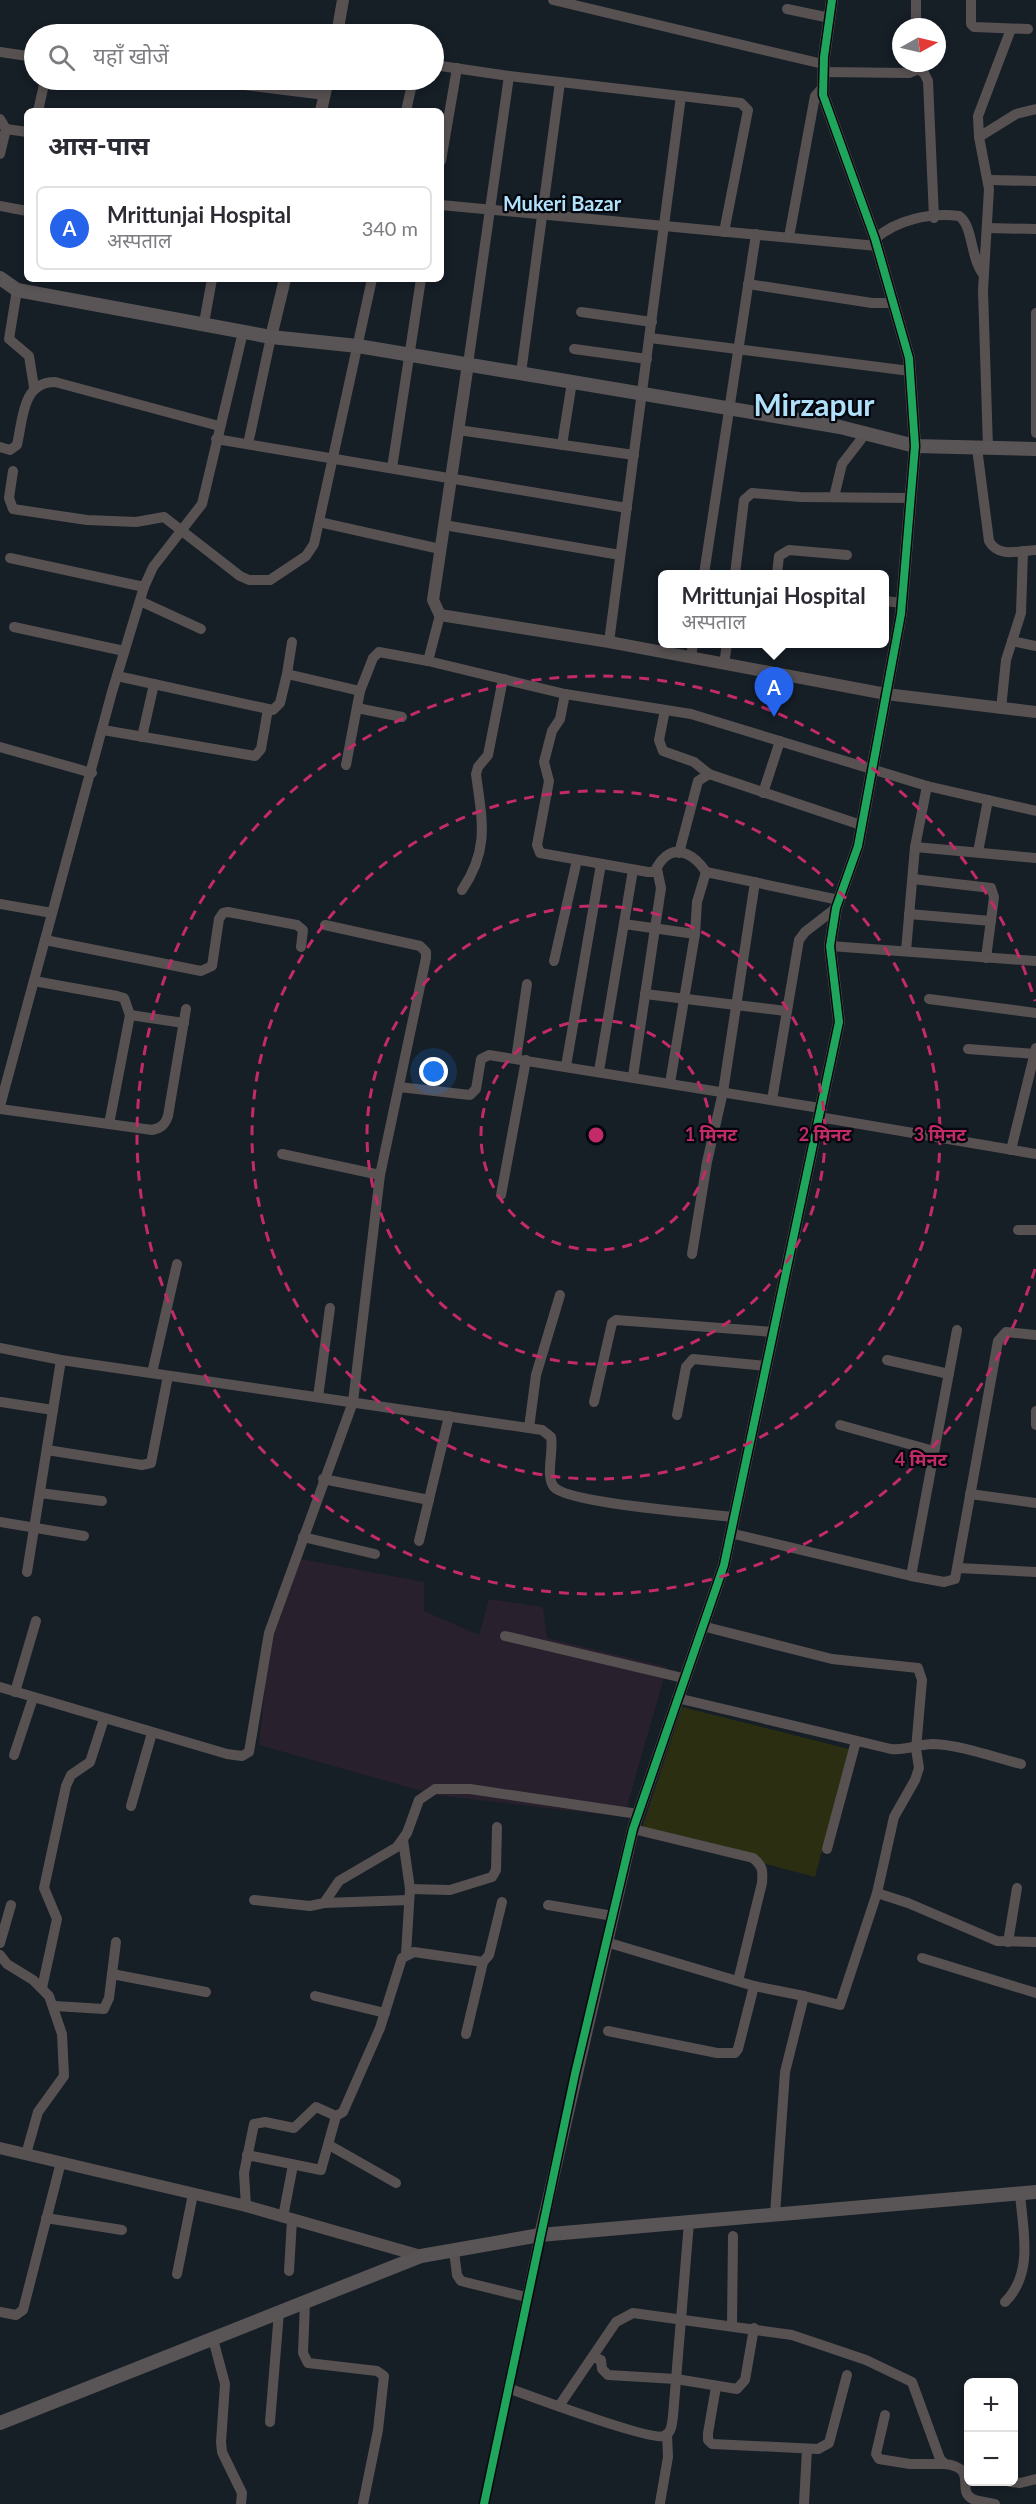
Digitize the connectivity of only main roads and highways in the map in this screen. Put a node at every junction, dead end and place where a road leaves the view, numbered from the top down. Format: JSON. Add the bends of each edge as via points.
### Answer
{"nodes":[{"id":1,"x":0,"y":278,"type":"edge"},
{"id":2,"x":1036,"y":449,"type":"edge"},
{"id":3,"x":1036,"y":2192,"type":"edge"},
{"id":4,"x":0,"y":2423,"type":"edge"}],
"edges":[{"from":1,"to":2,"type":"main road","via":[[17,290],[243,332],[468,364],[866,433],[915,446]]},
{"from":3,"to":4,"type":"main road","via":[[540,2235],[421,2256]]}]}
